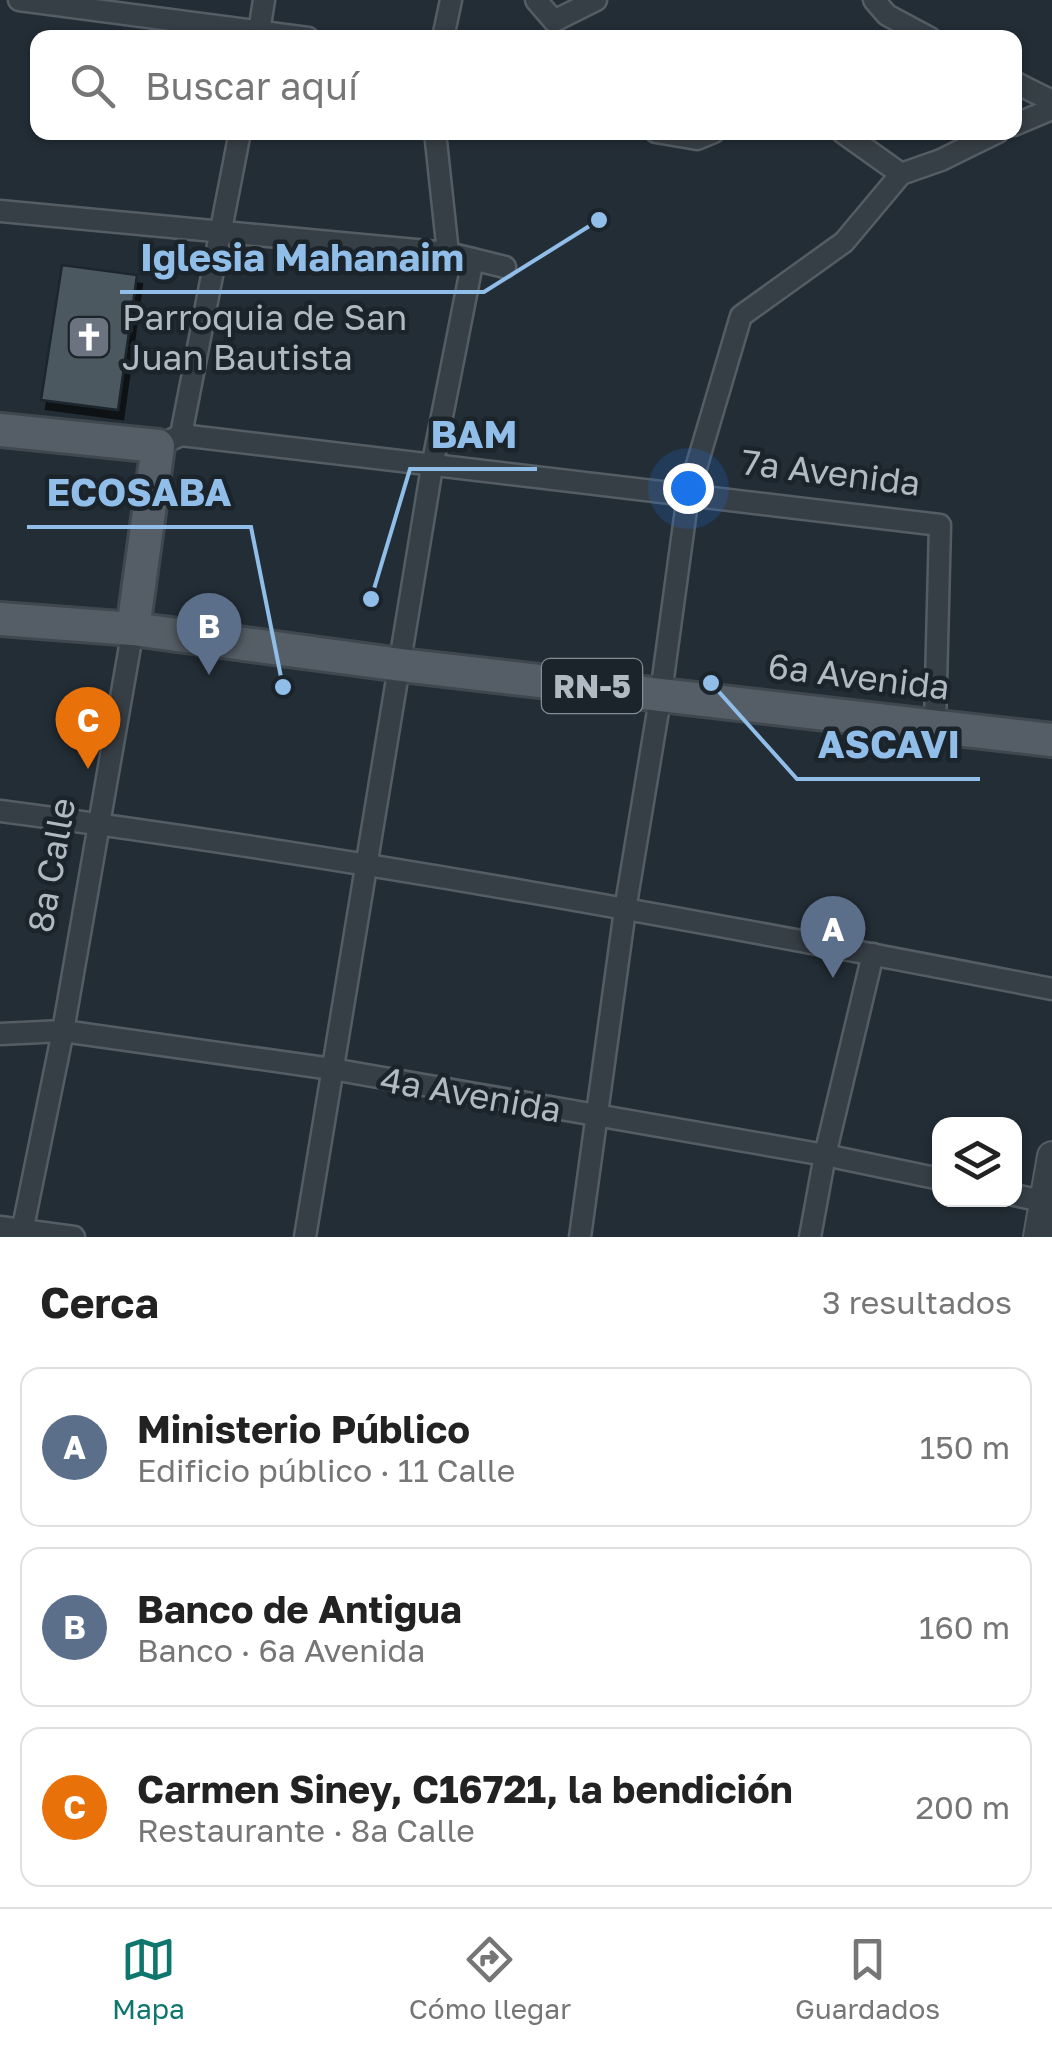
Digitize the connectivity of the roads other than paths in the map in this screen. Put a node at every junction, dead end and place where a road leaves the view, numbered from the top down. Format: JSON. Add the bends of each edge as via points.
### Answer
{"nodes":[{"id":1,"x":26,"y":0,"type":"edge"},
{"id":2,"x":264,"y":0,"type":"edge"},
{"id":3,"x":451,"y":0,"type":"edge"},
{"id":4,"x":536,"y":0,"type":"edge"},
{"id":5,"x":596,"y":0,"type":"edge"},
{"id":6,"x":874,"y":0,"type":"edge"},
{"id":7,"x":232,"y":30,"type":"edge"},
{"id":8,"x":260,"y":30,"type":"edge"},
{"id":9,"x":445,"y":30,"type":"edge"},
{"id":10,"x":916,"y":30,"type":"edge"},
{"id":11,"x":1022,"y":86,"type":"edge"},
{"id":12,"x":1052,"y":101,"type":"edge"},
{"id":13,"x":1052,"y":109,"type":"edge"},
{"id":14,"x":1022,"y":122,"type":"edge"},
{"id":15,"x":239,"y":140,"type":"edge"},
{"id":16,"x":436,"y":140,"type":"edge"},
{"id":17,"x":853,"y":140,"type":"edge"},
{"id":18,"x":982,"y":140,"type":"edge"},
{"id":19,"x":901,"y":174,"type":"junction"},
{"id":20,"x":0,"y":211,"type":"edge"},
{"id":21,"x":222,"y":234,"type":"junction"},
{"id":22,"x":448,"y":254,"type":"junction"},
{"id":23,"x":472,"y":259,"type":"junction"},
{"id":24,"x":505,"y":267,"type":"dead end"},
{"id":25,"x":0,"y":430,"type":"edge"},
{"id":26,"x":169,"y":440,"type":"junction"},
{"id":27,"x":432,"y":467,"type":"junction"},
{"id":28,"x":688,"y":495,"type":"junction"},
{"id":29,"x":0,"y":620,"type":"edge"},
{"id":30,"x":133,"y":629,"type":"junction"},
{"id":31,"x":400,"y":665,"type":"junction"},
{"id":32,"x":661,"y":694,"type":"junction"},
{"id":33,"x":935,"y":724,"type":"junction"},
{"id":34,"x":1052,"y":740,"type":"edge"},
{"id":35,"x":0,"y":811,"type":"edge"},
{"id":36,"x":98,"y":824,"type":"junction"},
{"id":37,"x":365,"y":866,"type":"junction"},
{"id":38,"x":625,"y":910,"type":"junction"},
{"id":39,"x":873,"y":954,"type":"junction"},
{"id":40,"x":1052,"y":989,"type":"edge"},
{"id":41,"x":64,"y":1031,"type":"junction"},
{"id":42,"x":0,"y":1034,"type":"edge"},
{"id":43,"x":332,"y":1069,"type":"junction"},
{"id":44,"x":597,"y":1116,"type":"junction"},
{"id":45,"x":826,"y":1155,"type":"junction"},
{"id":46,"x":1052,"y":1156,"type":"edge"},
{"id":47,"x":932,"y":1178,"type":"edge"},
{"id":48,"x":1022,"y":1197,"type":"edge"},
{"id":49,"x":1049,"y":1203,"type":"edge"},
{"id":50,"x":0,"y":1227,"type":"edge"},
{"id":51,"x":21,"y":1234,"type":"edge"},
{"id":52,"x":74,"y":1237,"type":"edge"},
{"id":53,"x":305,"y":1237,"type":"edge"},
{"id":54,"x":580,"y":1237,"type":"edge"},
{"id":55,"x":810,"y":1237,"type":"edge"},
{"id":56,"x":1038,"y":1237,"type":"edge"}],
"edges":[{"from":1,"to":7,"type":"street"},
{"from":2,"to":8,"type":"street"},
{"from":3,"to":9,"type":"street"},
{"from":4,"to":5,"type":"street","via":[[554,20]]},
{"from":6,"to":10,"type":"street"},
{"from":11,"to":12,"type":"street"},
{"from":13,"to":14,"type":"street"},
{"from":15,"to":21,"type":"street"},
{"from":16,"to":22,"type":"street"},
{"from":17,"to":19,"type":"street"},
{"from":18,"to":19,"type":"street"},
{"from":19,"to":28,"type":"street","via":[[844,242],[741,316]]},
{"from":20,"to":21,"type":"street"},
{"from":21,"to":22,"type":"street"},
{"from":21,"to":26,"type":"street"},
{"from":22,"to":23,"type":"street"},
{"from":23,"to":24,"type":"street"},
{"from":23,"to":27,"type":"street"},
{"from":25,"to":26,"type":"main road","name":"7a Avenida"},
{"from":26,"to":27,"type":"street","name":"7a Avenida"},
{"from":26,"to":30,"type":"main road","name":"8a Calle"},
{"from":27,"to":28,"type":"street","name":"7a Avenida"},
{"from":27,"to":31,"type":"street"},
{"from":28,"to":32,"type":"street"},
{"from":28,"to":33,"type":"street","name":"7a Avenida","via":[[940,525]]},
{"from":29,"to":30,"type":"main road","name":"6a Avenida","number":"RN-5"},
{"from":30,"to":31,"type":"main road","name":"6a Avenida","number":"RN-5"},
{"from":30,"to":36,"type":"street","name":"8a Calle"},
{"from":31,"to":32,"type":"main road","name":"6a Avenida","number":"RN-5"},
{"from":31,"to":37,"type":"street"},
{"from":32,"to":33,"type":"main road","name":"6a Avenida","number":"RN-5"},
{"from":32,"to":38,"type":"street"},
{"from":33,"to":34,"type":"main road","name":"6a Avenida","number":"RN-5"},
{"from":35,"to":36,"type":"street"},
{"from":36,"to":37,"type":"street"},
{"from":36,"to":41,"type":"street","name":"8a Calle"},
{"from":37,"to":38,"type":"street"},
{"from":37,"to":43,"type":"street"},
{"from":38,"to":39,"type":"street"},
{"from":38,"to":44,"type":"street"},
{"from":39,"to":40,"type":"street"},
{"from":39,"to":45,"type":"street"},
{"from":41,"to":42,"type":"street","name":"4a Avenida"},
{"from":41,"to":43,"type":"street","name":"4a Avenida"},
{"from":41,"to":51,"type":"street","name":"8a Calle"},
{"from":43,"to":44,"type":"street","name":"4a Avenida"},
{"from":43,"to":53,"type":"street"},
{"from":44,"to":45,"type":"street","name":"4a Avenida"},
{"from":44,"to":54,"type":"street"},
{"from":45,"to":47,"type":"street","name":"4a Avenida"},
{"from":45,"to":55,"type":"street"},
{"from":46,"to":49,"type":"street"},
{"from":48,"to":49,"type":"street"},
{"from":49,"to":56,"type":"street"},
{"from":50,"to":51,"type":"street"},
{"from":51,"to":52,"type":"street"}]}
